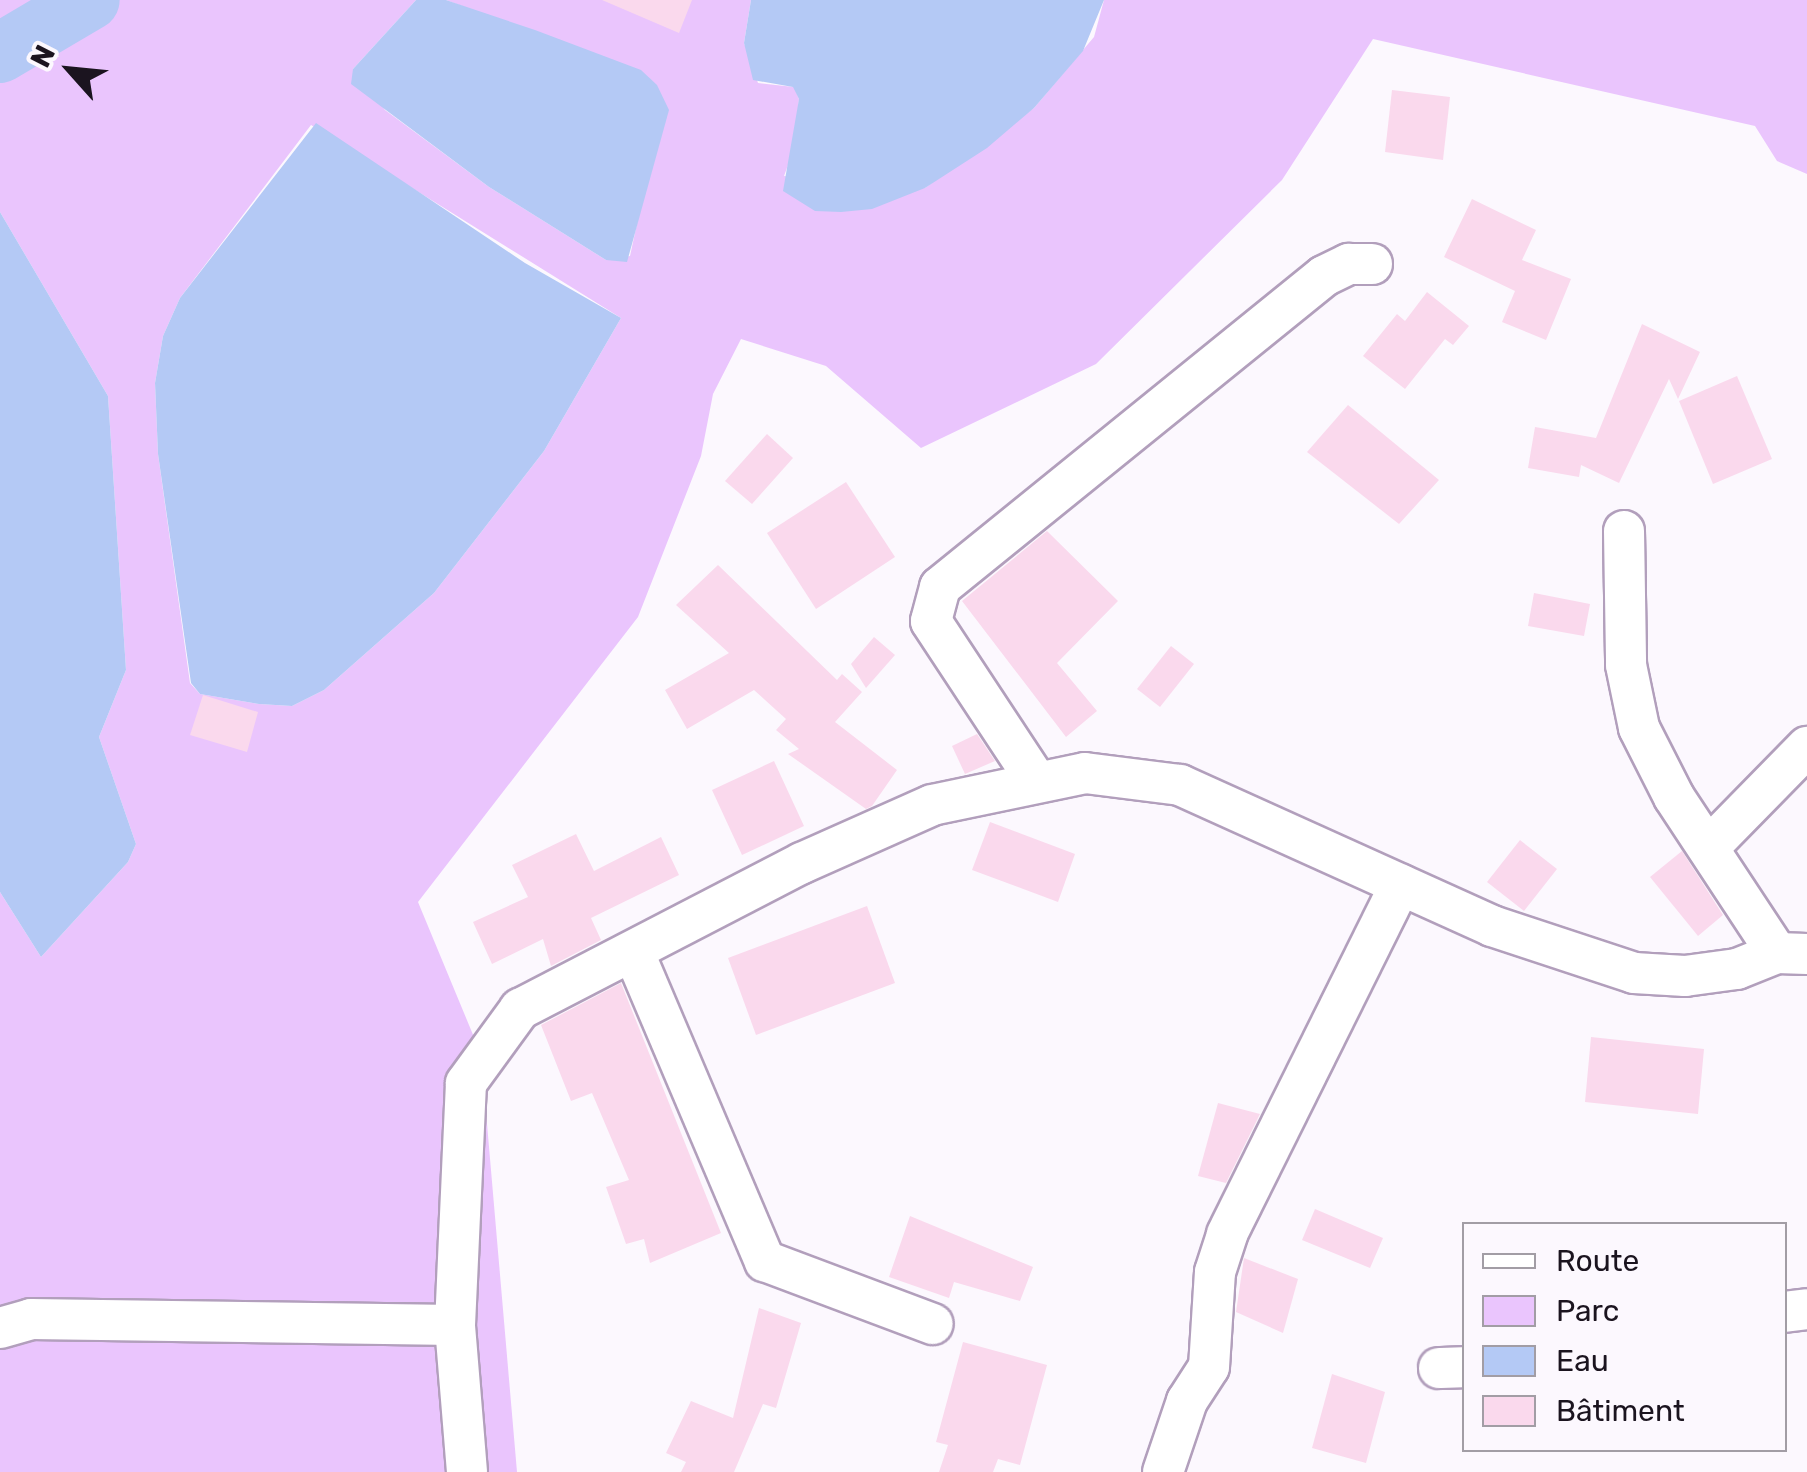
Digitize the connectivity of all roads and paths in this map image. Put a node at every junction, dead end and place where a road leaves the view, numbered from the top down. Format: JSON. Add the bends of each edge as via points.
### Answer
{"nodes":[{"id":1,"x":1372,"y":264,"type":"dead end"},
{"id":2,"x":1624,"y":531,"type":"dead end"},
{"id":3,"x":1807,"y":747,"type":"edge"},
{"id":4,"x":1035,"y":778,"type":"junction"},
{"id":5,"x":1710,"y":846,"type":"junction"},
{"id":6,"x":1400,"y":884,"type":"junction"},
{"id":7,"x":634,"y":954,"type":"junction"},
{"id":8,"x":1792,"y":954,"type":"edge"},
{"id":9,"x":933,"y":1324,"type":"dead end"},
{"id":10,"x":455,"y":1325,"type":"junction"},
{"id":11,"x":0,"y":1328,"type":"edge"},
{"id":12,"x":467,"y":1472,"type":"edge"},
{"id":13,"x":1163,"y":1472,"type":"edge"}],
"edges":[{"from":1,"to":4,"type":"street","via":[[1349,264],[1324,276],[940,587],[930,621]]},
{"from":2,"to":5,"type":"street","via":[[1626,665],[1639,728],[1674,797]]},
{"from":3,"to":5,"type":"street"},
{"from":4,"to":6,"type":"street","via":[[1085,773],[1180,784]]},
{"from":4,"to":7,"type":"street","via":[[932,805],[802,863]]},
{"from":5,"to":8,"type":"street"},
{"from":6,"to":8,"type":"street","via":[[1492,926],[1634,972],[1737,970]]},
{"from":6,"to":13,"type":"street","via":[[1227,1234],[1215,1272],[1209,1367],[1187,1401]]},
{"from":7,"to":9,"type":"street","via":[[765,1261]]},
{"from":7,"to":10,"type":"street","via":[[520,1009],[466,1083]]},
{"from":10,"to":11,"type":"street","via":[[31,1320]]},
{"from":10,"to":12,"type":"street"}]}
